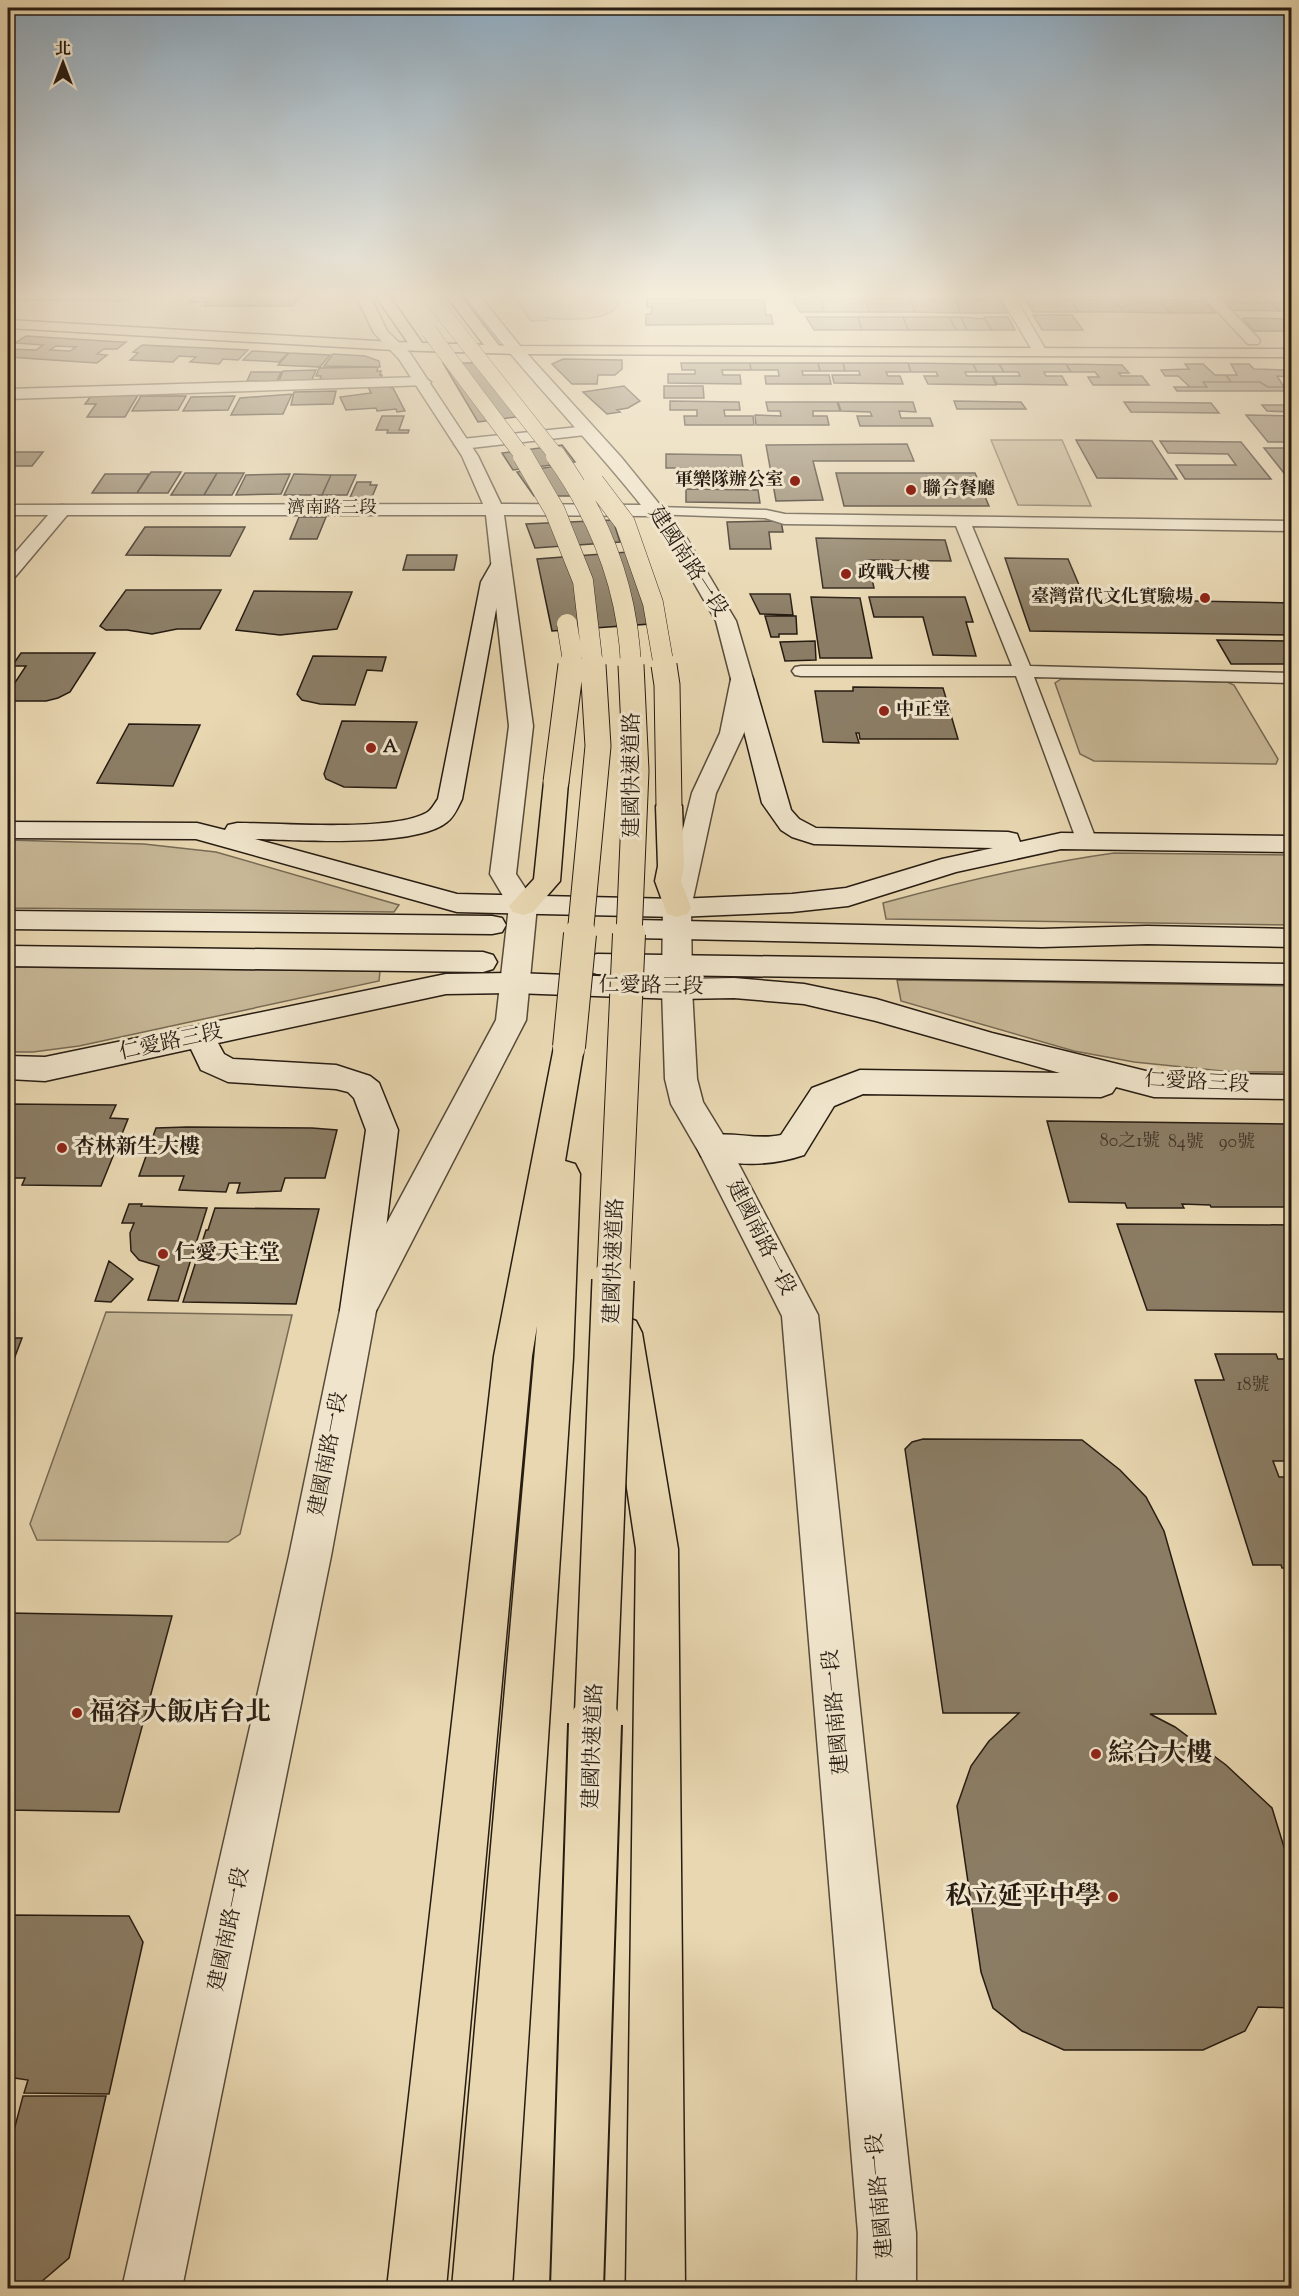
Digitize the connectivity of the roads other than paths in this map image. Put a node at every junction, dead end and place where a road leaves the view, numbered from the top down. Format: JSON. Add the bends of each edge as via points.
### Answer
{"nodes":[{"id":1,"x":435,"y":401,"type":"edge"},
{"id":2,"x":480,"y":401,"type":"joint"},
{"id":3,"x":513,"y":401,"type":"edge"},
{"id":4,"x":561,"y":401,"type":"edge"},
{"id":5,"x":588,"y":431,"type":"junction"},
{"id":6,"x":541,"y":436,"type":"junction"},
{"id":7,"x":462,"y":444,"type":"junction"},
{"id":8,"x":500,"y":458,"type":"dead end"},
{"id":9,"x":516,"y":482,"type":"dead end"},
{"id":10,"x":494,"y":509,"type":"junction"},
{"id":11,"x":8,"y":510,"type":"edge"},
{"id":12,"x":62,"y":510,"type":"junction"},
{"id":13,"x":656,"y":511,"type":"junction"},
{"id":14,"x":963,"y":521,"type":"junction"},
{"id":15,"x":1292,"y":526,"type":"edge"},
{"id":16,"x":541,"y":530,"type":"dead end"},
{"id":17,"x":500,"y":565,"type":"junction"},
{"id":18,"x":8,"y":573,"type":"edge"},
{"id":19,"x":565,"y":610,"type":"dead end"},
{"id":20,"x":801,"y":671,"type":"dead end"},
{"id":21,"x":1023,"y":671,"type":"junction"},
{"id":22,"x":1292,"y":678,"type":"edge"},
{"id":23,"x":742,"y":679,"type":"junction"},
{"id":24,"x":8,"y":830,"type":"edge"},
{"id":25,"x":197,"y":831,"type":"junction"},
{"id":26,"x":1073,"y":842,"type":"junction"},
{"id":27,"x":1292,"y":844,"type":"edge"},
{"id":28,"x":677,"y":919,"type":"junction"},
{"id":29,"x":8,"y":920,"type":"edge"},
{"id":30,"x":1292,"y":938,"type":"edge"},
{"id":31,"x":518,"y":944,"type":"junction"},
{"id":32,"x":8,"y":956,"type":"edge"},
{"id":33,"x":1292,"y":974,"type":"edge"},
{"id":34,"x":677,"y":977,"type":"junction"},
{"id":35,"x":200,"y":1037,"type":"junction"},
{"id":36,"x":569,"y":1047,"type":"junction"},
{"id":37,"x":8,"y":1068,"type":"edge"},
{"id":38,"x":1154,"y":1085,"type":"junction"},
{"id":39,"x":1292,"y":1087,"type":"edge"},
{"id":40,"x":713,"y":1147,"type":"junction"},
{"id":41,"x":615,"y":1282,"type":"junction"},
{"id":42,"x":358,"y":1310,"type":"junction"},
{"id":43,"x":152,"y":2289,"type":"edge"},
{"id":44,"x":416,"y":2289,"type":"edge"},
{"id":45,"x":482,"y":2289,"type":"edge"},
{"id":46,"x":577,"y":2289,"type":"edge"},
{"id":47,"x":656,"y":2289,"type":"edge"},
{"id":48,"x":887,"y":2289,"type":"edge"}],
"edges":[{"from":1,"to":7,"type":"street"},
{"from":2,"to":8,"type":"main road","via":[[494,450]]},
{"from":2,"to":36,"type":"main road","name":"建國快速道路","bridge":true,"via":[[522,454],[555,511],[583,581],[592,645],[598,746]]},
{"from":3,"to":6,"type":"main road","name":"建國快速道路","bridge":true},
{"from":4,"to":5,"type":"street","name":"建國南路一段"},
{"from":5,"to":7,"type":"street"},
{"from":5,"to":13,"type":"street","name":"建國南路一段"},
{"from":6,"to":28,"type":"main road","bridge":true,"via":[[588,475],[625,523],[653,603],[667,685],[668,880]]},
{"from":6,"to":41,"type":"main road","name":"建國快速道路","bridge":true,"via":[[594,515],[617,575],[631,658],[636,771]]},
{"from":7,"to":10,"type":"street"},
{"from":9,"to":16,"type":"main road"},
{"from":10,"to":12,"type":"street","name":"濟南路三段"},
{"from":10,"to":13,"type":"street","name":"濟南路三段"},
{"from":10,"to":17,"type":"street"},
{"from":11,"to":12,"type":"street","name":"濟南路三段"},
{"from":12,"to":18,"type":"street"},
{"from":13,"to":14,"type":"street","via":[[766,514],[784,519]]},
{"from":13,"to":23,"type":"street","name":"建國南路一段","via":[[726,621]]},
{"from":14,"to":15,"type":"street"},
{"from":14,"to":21,"type":"street"},
{"from":17,"to":25,"type":"street","via":[[491,582],[450,799],[439,818],[424,825],[375,832]]},
{"from":17,"to":31,"type":"street","via":[[521,726],[503,874]]},
{"from":19,"to":31,"type":"main road","bridge":true,"via":[[572,656],[548,881]]},
{"from":20,"to":21,"type":"street"},
{"from":21,"to":22,"type":"street"},
{"from":21,"to":26,"type":"street"},
{"from":23,"to":26,"type":"street","via":[[775,803],[794,829],[814,836]]},
{"from":23,"to":28,"type":"street","name":"建國南路一段","via":[[732,733],[704,793]]},
{"from":24,"to":25,"type":"street","name":"仁愛路三段"},
{"from":25,"to":31,"type":"street","name":"仁愛路三段","via":[[457,903]]},
{"from":26,"to":27,"type":"street","name":"仁愛路三段"},
{"from":26,"to":28,"type":"street","name":"仁愛路三段","via":[[951,866],[848,897]]},
{"from":28,"to":30,"type":"street","name":"仁愛路三段","via":[[1042,938]]},
{"from":28,"to":31,"type":"street","name":"仁愛路三段"},
{"from":28,"to":34,"type":"street","name":"建國南路一段"},
{"from":29,"to":31,"type":"street","name":"仁愛路三段"},
{"from":31,"to":32,"type":"street","name":"仁愛路三段"},
{"from":31,"to":34,"type":"street","name":"仁愛路三段"},
{"from":31,"to":35,"type":"street","name":"仁愛路三段","via":[[446,984]]},
{"from":31,"to":42,"type":"street","name":"建國南路一段","via":[[511,1020]]},
{"from":33,"to":34,"type":"street","name":"仁愛路三段"},
{"from":34,"to":38,"type":"street","name":"仁愛路三段","via":[[734,988],[804,994],[876,1010]]},
{"from":34,"to":40,"type":"street","name":"建國南路一段","via":[[681,1079],[687,1104]]},
{"from":35,"to":37,"type":"street","name":"仁愛路三段","via":[[45,1069]]},
{"from":35,"to":42,"type":"street","via":[[212,1062],[228,1070],[336,1077],[369,1091],[382,1130]]},
{"from":36,"to":44,"type":"main road","via":[[513,1356]]},
{"from":36,"to":45,"type":"main road","name":"建國快速道路","via":[[555,1358]]},
{"from":38,"to":39,"type":"street","name":"仁愛路三段"},
{"from":38,"to":40,"type":"street","via":[[861,1082],[823,1097],[792,1146],[770,1151]]},
{"from":40,"to":48,"type":"street","name":"建國南路一段","via":[[800,1315],[887,2233]]},
{"from":41,"to":46,"type":"main road","name":"建國快速道路","bridge":true,"via":[[599,1597]]},
{"from":41,"to":47,"type":"main road","via":[[657,1549]]},
{"from":42,"to":43,"type":"street","name":"建國南路一段","via":[[310,1556]]}]}
